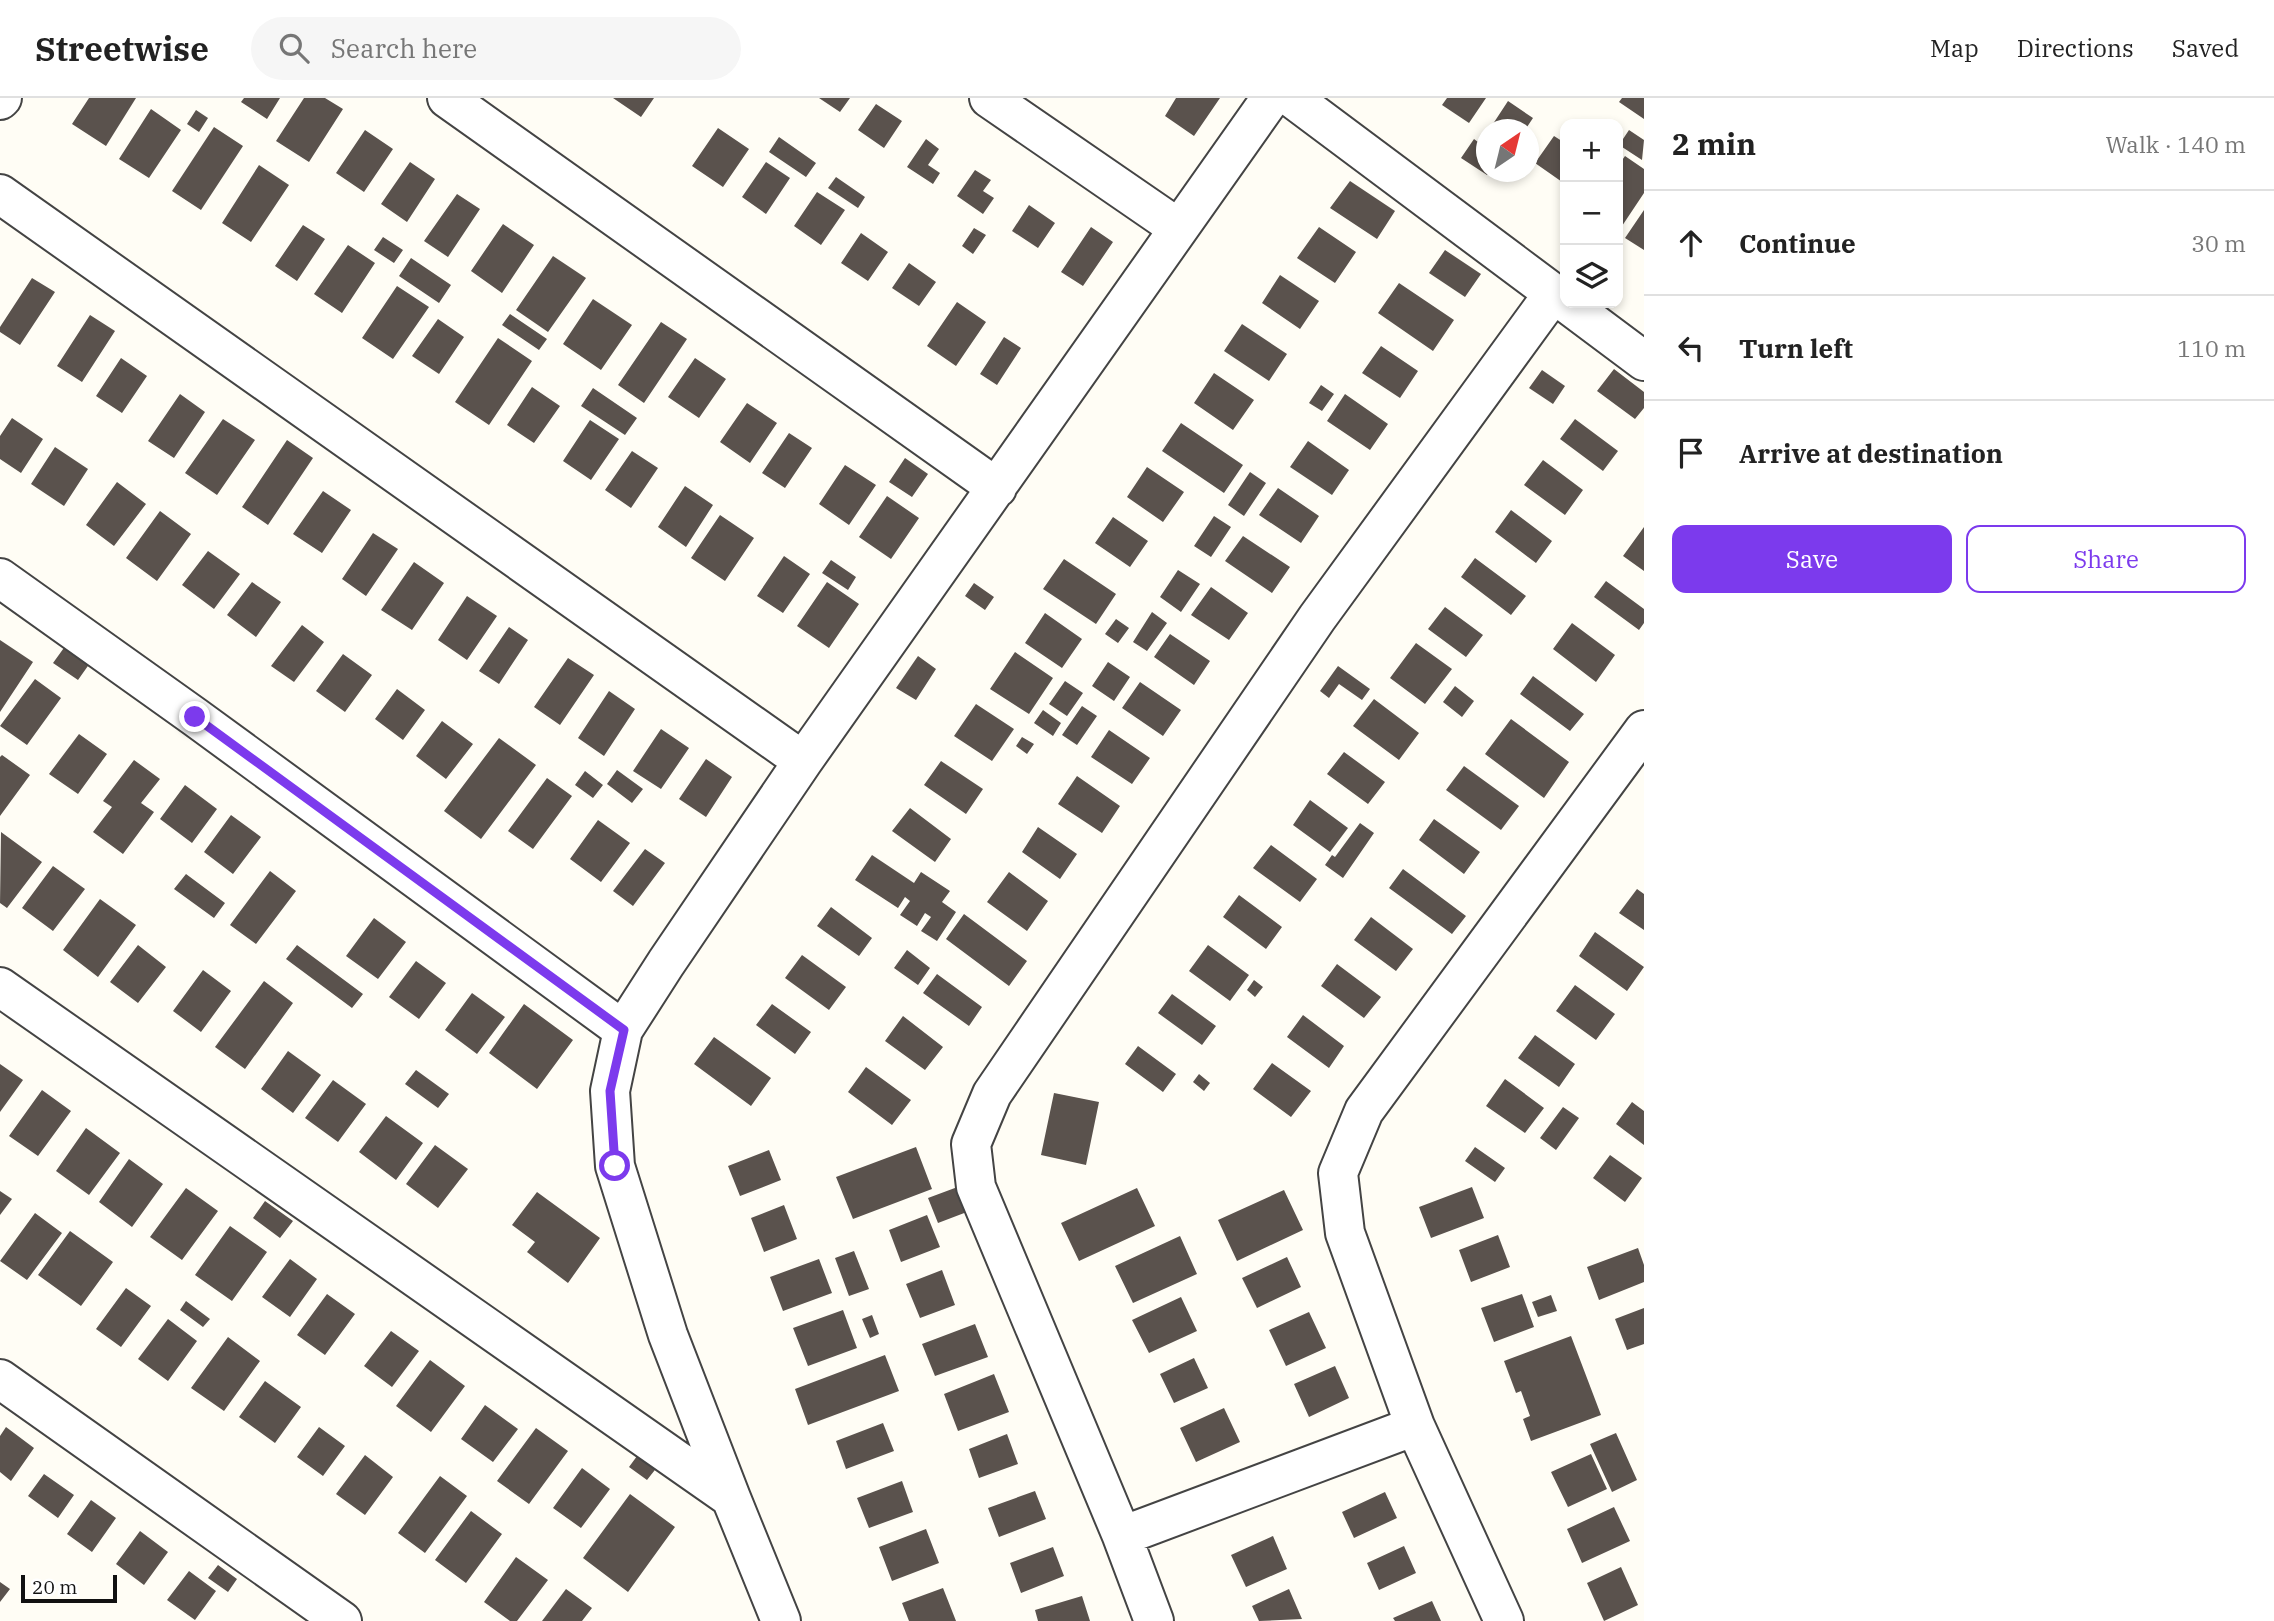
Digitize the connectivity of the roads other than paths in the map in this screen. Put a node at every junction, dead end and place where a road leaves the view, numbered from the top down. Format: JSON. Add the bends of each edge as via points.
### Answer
{"nodes":[{"id":1,"x":447,"y":98,"type":"edge"},
{"id":2,"x":989,"y":98,"type":"edge"},
{"id":3,"x":1271,"y":98,"type":"edge"},
{"id":4,"x":1292,"y":98,"type":"edge"},
{"id":5,"x":0,"y":194,"type":"edge"},
{"id":6,"x":1178,"y":228,"type":"junction"},
{"id":7,"x":1553,"y":294,"type":"junction"},
{"id":8,"x":1644,"y":360,"type":"edge"},
{"id":9,"x":997,"y":488,"type":"junction"},
{"id":10,"x":0,"y":578,"type":"edge"},
{"id":11,"x":1644,"y":730,"type":"edge"},
{"id":12,"x":803,"y":761,"type":"junction"},
{"id":13,"x":0,"y":987,"type":"edge"},
{"id":14,"x":624,"y":1030,"type":"junction"},
{"id":15,"x":0,"y":1379,"type":"edge"},
{"id":16,"x":1415,"y":1426,"type":"junction"},
{"id":17,"x":731,"y":1498,"type":"junction"},
{"id":18,"x":1122,"y":1536,"type":"junction"},
{"id":19,"x":342,"y":1621,"type":"edge"},
{"id":20,"x":782,"y":1621,"type":"edge"},
{"id":21,"x":1154,"y":1621,"type":"edge"},
{"id":22,"x":1504,"y":1621,"type":"edge"}],
"edges":[{"from":1,"to":9,"type":"street"},
{"from":2,"to":6,"type":"street"},
{"from":3,"to":6,"type":"street"},
{"from":4,"to":7,"type":"street"},
{"from":5,"to":12,"type":"street"},
{"from":6,"to":9,"type":"street"},
{"from":7,"to":8,"type":"street"},
{"from":7,"to":18,"type":"street","via":[[1317,618],[992,1094],[971,1144],[976,1187]]},
{"from":9,"to":12,"type":"street"},
{"from":10,"to":14,"type":"street"},
{"from":11,"to":16,"type":"street","via":[[1364,1111],[1338,1173],[1345,1233]]},
{"from":12,"to":14,"type":"street"},
{"from":13,"to":17,"type":"street"},
{"from":14,"to":17,"type":"street","via":[[610,1091],[615,1166],[668,1335]]},
{"from":15,"to":19,"type":"street"},
{"from":16,"to":18,"type":"street"},
{"from":16,"to":22,"type":"street"},
{"from":17,"to":20,"type":"street"},
{"from":18,"to":21,"type":"street"}]}
